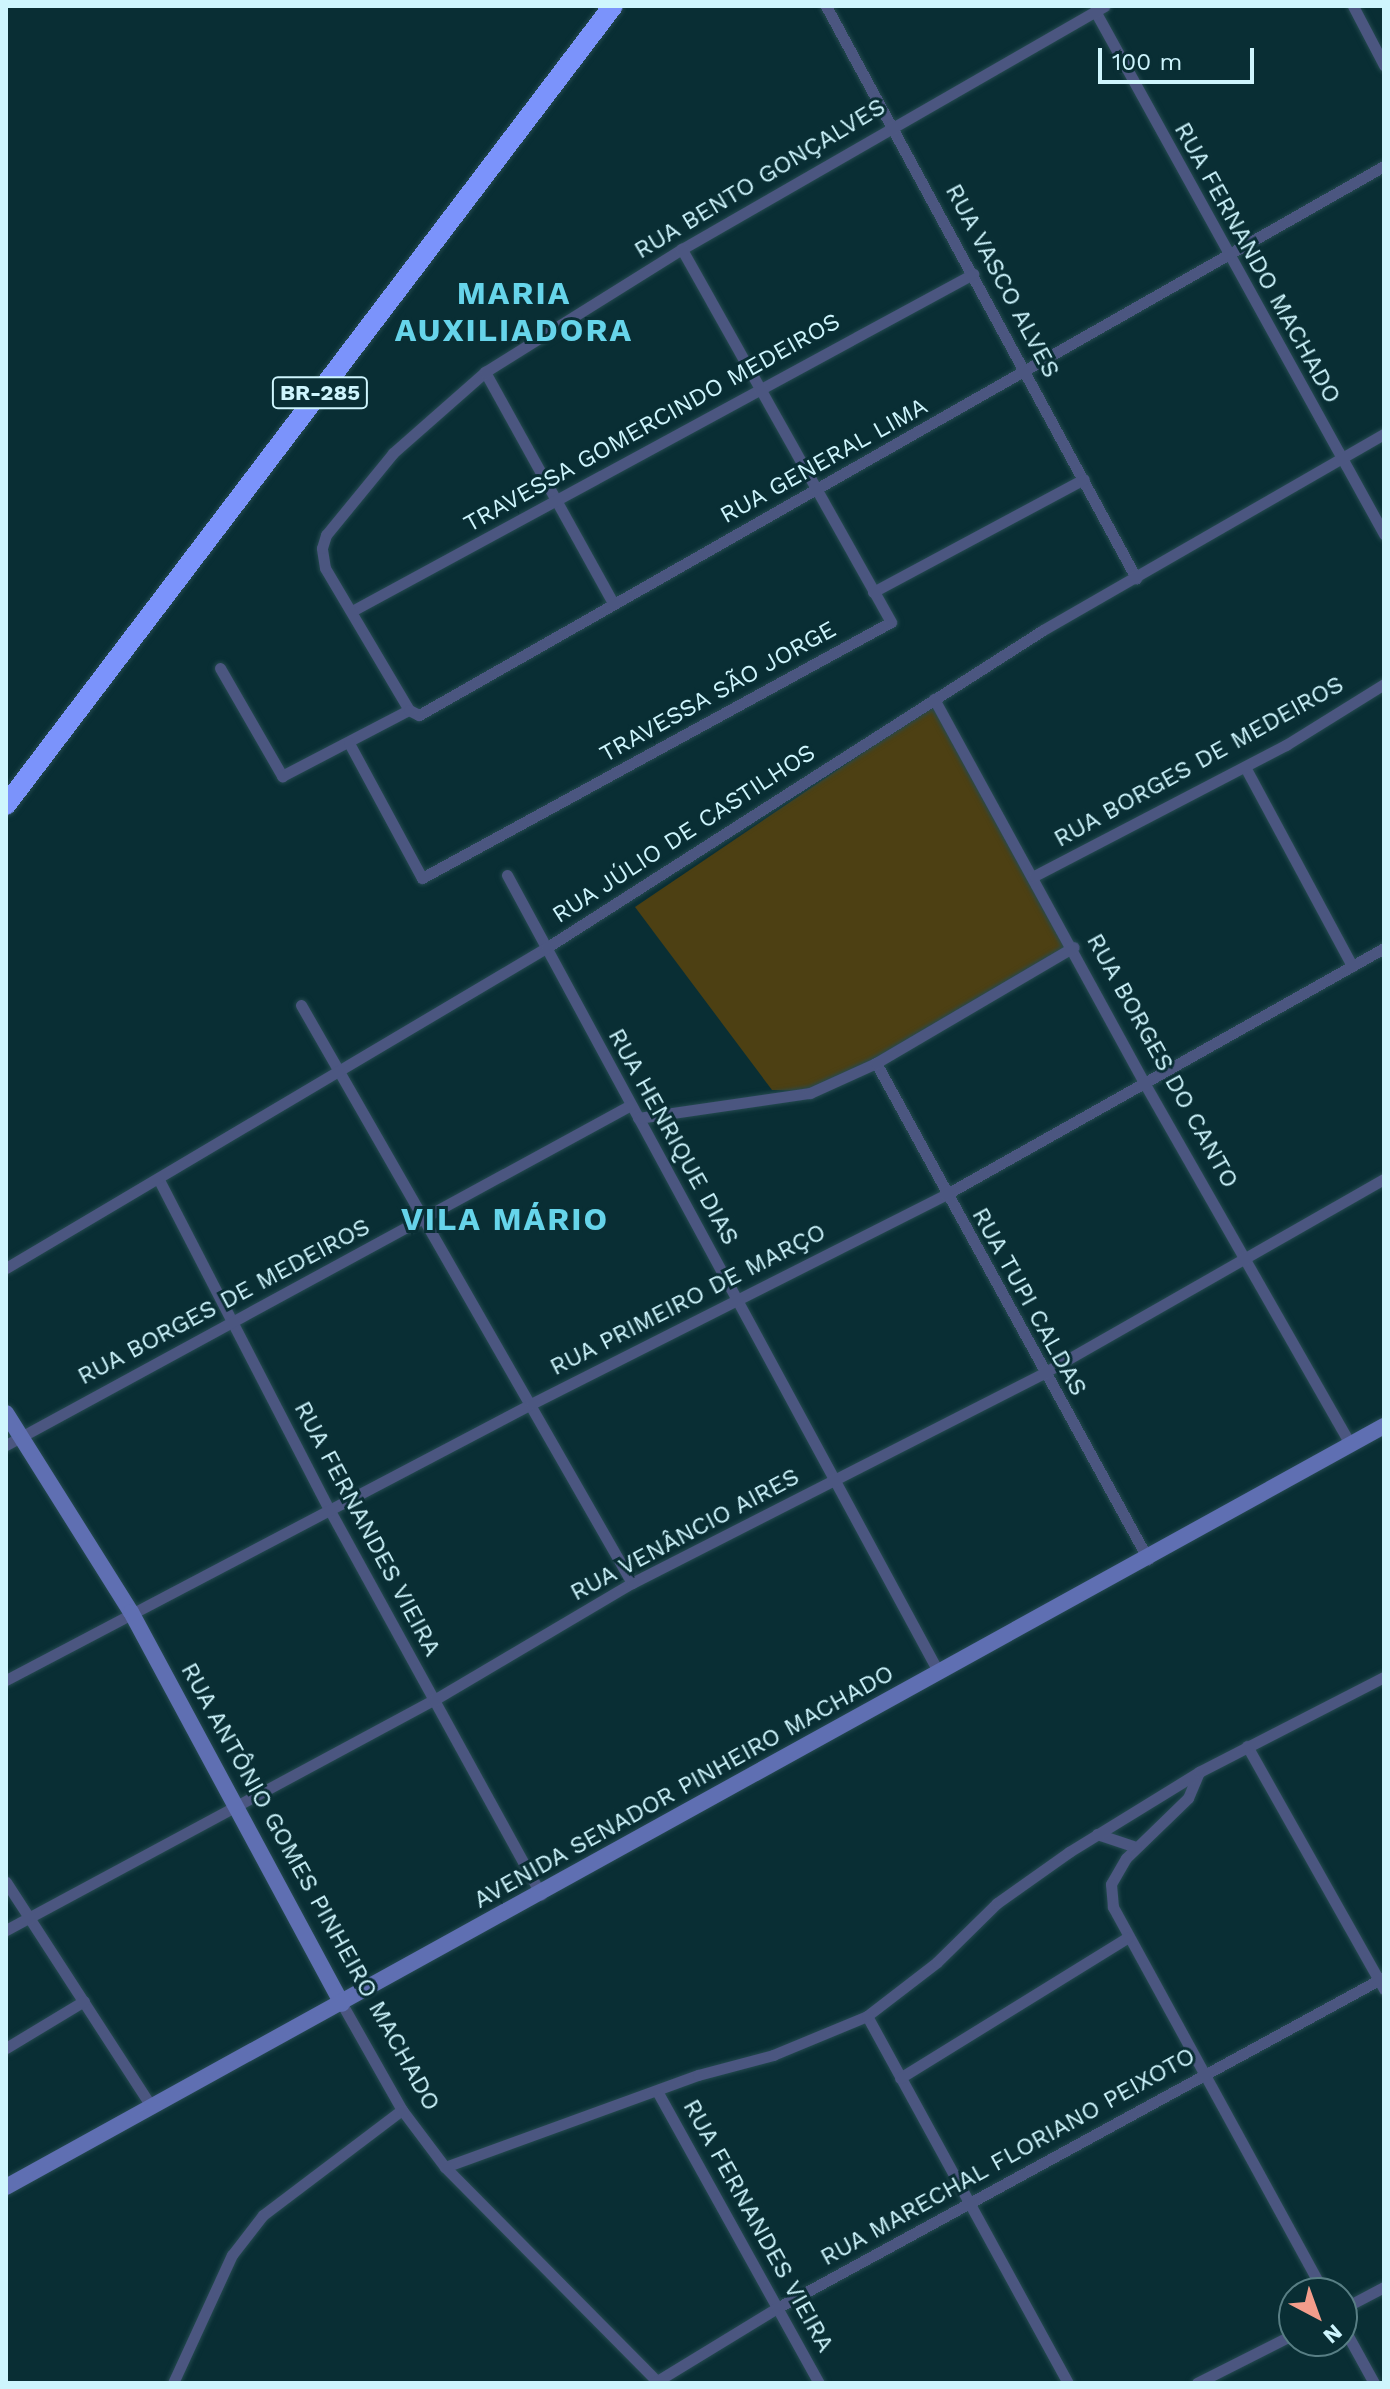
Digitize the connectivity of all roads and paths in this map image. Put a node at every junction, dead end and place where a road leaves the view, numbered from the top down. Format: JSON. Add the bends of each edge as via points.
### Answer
{"nodes":[{"id":1,"x":613,"y":6,"type":"edge"},
{"id":2,"x":826,"y":6,"type":"edge"},
{"id":3,"x":1353,"y":6,"type":"edge"},
{"id":4,"x":1100,"y":8,"type":"edge"},
{"id":5,"x":1384,"y":65,"type":"edge"},
{"id":6,"x":894,"y":125,"type":"junction"},
{"id":7,"x":1384,"y":166,"type":"edge"},
{"id":8,"x":682,"y":249,"type":"junction"},
{"id":9,"x":1226,"y":252,"type":"junction"},
{"id":10,"x":973,"y":274,"type":"junction"},
{"id":11,"x":485,"y":372,"type":"junction"},
{"id":12,"x":1026,"y":374,"type":"junction"},
{"id":13,"x":760,"y":387,"type":"junction"},
{"id":14,"x":1384,"y":434,"type":"edge"},
{"id":15,"x":1340,"y":459,"type":"junction"},
{"id":16,"x":1084,"y":479,"type":"junction"},
{"id":17,"x":814,"y":492,"type":"junction"},
{"id":18,"x":555,"y":504,"type":"junction"},
{"id":19,"x":1384,"y":534,"type":"edge"},
{"id":20,"x":1136,"y":578,"type":"junction"},
{"id":21,"x":873,"y":592,"type":"junction"},
{"id":22,"x":613,"y":603,"type":"junction"},
{"id":23,"x":352,"y":611,"type":"junction"},
{"id":24,"x":220,"y":668,"type":"dead end"},
{"id":25,"x":1384,"y":684,"type":"edge"},
{"id":26,"x":934,"y":699,"type":"junction"},
{"id":27,"x":409,"y":710,"type":"junction"},
{"id":28,"x":349,"y":743,"type":"junction"},
{"id":29,"x":1245,"y":767,"type":"junction"},
{"id":30,"x":6,"y":805,"type":"edge"},
{"id":31,"x":507,"y":875,"type":"dead end"},
{"id":32,"x":1034,"y":876,"type":"junction"},
{"id":33,"x":1074,"y":947,"type":"junction"},
{"id":34,"x":546,"y":948,"type":"junction"},
{"id":35,"x":1384,"y":948,"type":"edge"},
{"id":36,"x":1352,"y":966,"type":"junction"},
{"id":37,"x":301,"y":1005,"type":"dead end"},
{"id":38,"x":876,"y":1063,"type":"junction"},
{"id":39,"x":342,"y":1070,"type":"junction"},
{"id":40,"x":1146,"y":1086,"type":"junction"},
{"id":41,"x":631,"y":1105,"type":"junction"},
{"id":42,"x":638,"y":1118,"type":"junction"},
{"id":43,"x":1384,"y":1179,"type":"edge"},
{"id":44,"x":159,"y":1180,"type":"junction"},
{"id":45,"x":945,"y":1195,"type":"junction"},
{"id":46,"x":424,"y":1221,"type":"junction"},
{"id":47,"x":1246,"y":1257,"type":"junction"},
{"id":48,"x":6,"y":1268,"type":"edge"},
{"id":49,"x":737,"y":1299,"type":"junction"},
{"id":50,"x":232,"y":1320,"type":"junction"},
{"id":51,"x":1042,"y":1374,"type":"junction"},
{"id":52,"x":531,"y":1404,"type":"junction"},
{"id":53,"x":6,"y":1413,"type":"edge"},
{"id":54,"x":1384,"y":1426,"type":"edge"},
{"id":55,"x":23,"y":1435,"type":"junction"},
{"id":56,"x":6,"y":1445,"type":"edge"},
{"id":57,"x":1351,"y":1445,"type":"junction"},
{"id":58,"x":836,"y":1482,"type":"junction"},
{"id":59,"x":329,"y":1509,"type":"junction"},
{"id":60,"x":1148,"y":1559,"type":"junction"},
{"id":61,"x":632,"y":1583,"type":"junction"},
{"id":62,"x":131,"y":1612,"type":"junction"},
{"id":63,"x":939,"y":1673,"type":"junction"},
{"id":64,"x":1384,"y":1677,"type":"edge"},
{"id":65,"x":6,"y":1680,"type":"edge"},
{"id":66,"x":434,"y":1700,"type":"junction"},
{"id":67,"x":1247,"y":1746,"type":"junction"},
{"id":68,"x":1199,"y":1772,"type":"junction"},
{"id":69,"x":234,"y":1805,"type":"junction"},
{"id":70,"x":1097,"y":1834,"type":"junction"},
{"id":71,"x":1136,"y":1847,"type":"junction"},
{"id":72,"x":6,"y":1882,"type":"edge"},
{"id":73,"x":541,"y":1895,"type":"junction"},
{"id":74,"x":29,"y":1917,"type":"junction"},
{"id":75,"x":6,"y":1930,"type":"edge"},
{"id":76,"x":1127,"y":1938,"type":"junction"},
{"id":77,"x":1382,"y":1982,"type":"edge"},
{"id":78,"x":84,"y":2001,"type":"junction"},
{"id":79,"x":342,"y":2004,"type":"junction"},
{"id":80,"x":867,"y":2016,"type":"junction"},
{"id":81,"x":6,"y":2048,"type":"edge"},
{"id":82,"x":1202,"y":2076,"type":"junction"},
{"id":83,"x":900,"y":2078,"type":"junction"},
{"id":84,"x":657,"y":2091,"type":"junction"},
{"id":85,"x":152,"y":2108,"type":"junction"},
{"id":86,"x":402,"y":2110,"type":"junction"},
{"id":87,"x":445,"y":2167,"type":"junction"},
{"id":88,"x":6,"y":2187,"type":"edge"},
{"id":89,"x":969,"y":2204,"type":"junction"},
{"id":90,"x":1315,"y":2277,"type":"edge"},
{"id":91,"x":1384,"y":2287,"type":"edge"},
{"id":92,"x":1358,"y":2301,"type":"edge"},
{"id":93,"x":777,"y":2308,"type":"junction"},
{"id":94,"x":1278,"y":2342,"type":"edge"},
{"id":95,"x":1358,"y":2354,"type":"edge"},
{"id":96,"x":655,"y":2382,"type":"edge"},
{"id":97,"x":173,"y":2383,"type":"edge"},
{"id":98,"x":819,"y":2383,"type":"edge"},
{"id":99,"x":1068,"y":2383,"type":"edge"},
{"id":100,"x":1197,"y":2383,"type":"edge"},
{"id":101,"x":1374,"y":2383,"type":"edge"}],
"edges":[{"from":1,"to":30,"type":"highway","number":"BR-285"},
{"from":2,"to":6,"type":"street","name":"RUA VASCO ALVES"},
{"from":3,"to":5,"type":"street"},
{"from":4,"to":6,"type":"street","name":"RUA BENTO GONÇALVES"},
{"from":4,"to":9,"type":"street","name":"RUA FERNANDO MACHADO"},
{"from":6,"to":8,"type":"street","name":"RUA BENTO GONÇALVES"},
{"from":6,"to":10,"type":"street","name":"RUA VASCO ALVES"},
{"from":7,"to":9,"type":"street","name":"RUA GENERAL LIMA"},
{"from":8,"to":11,"type":"street","name":"RUA BENTO GONÇALVES"},
{"from":8,"to":13,"type":"street"},
{"from":9,"to":12,"type":"street","name":"RUA GENERAL LIMA"},
{"from":9,"to":15,"type":"street","name":"RUA FERNANDO MACHADO"},
{"from":10,"to":12,"type":"street","name":"RUA VASCO ALVES"},
{"from":10,"to":13,"type":"street","name":"TRAVESSA GOMERCINDO MEDEIROS"},
{"from":11,"to":18,"type":"street"},
{"from":11,"to":23,"type":"street","name":"RUA BENTO GONÇALVES","via":[[393,453],[326,535],[325,568]]},
{"from":12,"to":16,"type":"street","name":"RUA VASCO ALVES"},
{"from":12,"to":17,"type":"street","name":"RUA GENERAL LIMA"},
{"from":13,"to":17,"type":"street"},
{"from":13,"to":18,"type":"street","name":"TRAVESSA GOMERCINDO MEDEIROS"},
{"from":14,"to":15,"type":"street","name":"RUA JÚLIO DE CASTILHOS"},
{"from":15,"to":19,"type":"street","name":"RUA FERNANDO MACHADO"},
{"from":15,"to":20,"type":"street","name":"RUA JÚLIO DE CASTILHOS"},
{"from":16,"to":20,"type":"street","name":"RUA VASCO ALVES"},
{"from":16,"to":21,"type":"street"},
{"from":17,"to":21,"type":"street"},
{"from":17,"to":22,"type":"street","name":"RUA GENERAL LIMA"},
{"from":18,"to":22,"type":"street"},
{"from":18,"to":23,"type":"street","name":"TRAVESSA GOMERCINDO MEDEIROS"},
{"from":20,"to":26,"type":"street","name":"RUA JÚLIO DE CASTILHOS"},
{"from":21,"to":28,"type":"street","name":"TRAVESSA SÃO JORGE","via":[[891,622],[422,878]]},
{"from":22,"to":27,"type":"street","name":"RUA GENERAL LIMA","via":[[419,715]]},
{"from":23,"to":27,"type":"street"},
{"from":24,"to":28,"type":"street","name":"RUA GENERAL LIMA","via":[[282,776]]},
{"from":25,"to":29,"type":"street","name":"RUA BORGES DE MEDEIROS"},
{"from":26,"to":32,"type":"street","name":"RUA BORGES DO CANTO"},
{"from":26,"to":34,"type":"street","name":"RUA JÚLIO DE CASTILHOS"},
{"from":27,"to":28,"type":"street","name":"RUA GENERAL LIMA"},
{"from":29,"to":32,"type":"street","name":"RUA BORGES DE MEDEIROS"},
{"from":29,"to":36,"type":"street"},
{"from":31,"to":34,"type":"street","name":"RUA HENRIQUE DIAS"},
{"from":32,"to":33,"type":"street","name":"RUA BORGES DO CANTO"},
{"from":33,"to":38,"type":"street"},
{"from":33,"to":40,"type":"street","name":"RUA BORGES DO CANTO"},
{"from":34,"to":39,"type":"street","name":"RUA JÚLIO DE CASTILHOS"},
{"from":34,"to":41,"type":"street","name":"RUA HENRIQUE DIAS"},
{"from":35,"to":36,"type":"street","name":"RUA PRIMEIRO DE MARÇO"},
{"from":36,"to":40,"type":"street","name":"RUA PRIMEIRO DE MARÇO"},
{"from":37,"to":39,"type":"street"},
{"from":38,"to":42,"type":"street","via":[[810,1093]]},
{"from":38,"to":45,"type":"street","name":"RUA TUPI CALDAS"},
{"from":39,"to":44,"type":"street","name":"RUA JÚLIO DE CASTILHOS"},
{"from":39,"to":46,"type":"street"},
{"from":40,"to":45,"type":"street","name":"RUA PRIMEIRO DE MARÇO"},
{"from":40,"to":47,"type":"street","name":"RUA BORGES DO CANTO"},
{"from":41,"to":42,"type":"street","name":"RUA HENRIQUE DIAS"},
{"from":41,"to":46,"type":"street","name":"RUA BORGES DE MEDEIROS"},
{"from":42,"to":49,"type":"street","name":"RUA HENRIQUE DIAS"},
{"from":43,"to":47,"type":"street","name":"RUA VENÂNCIO AIRES"},
{"from":44,"to":48,"type":"street","name":"RUA JÚLIO DE CASTILHOS"},
{"from":44,"to":50,"type":"street","name":"RUA FERNANDES VIEIRA"},
{"from":45,"to":49,"type":"street","name":"RUA PRIMEIRO DE MARÇO"},
{"from":45,"to":51,"type":"street","name":"RUA TUPI CALDAS"},
{"from":46,"to":50,"type":"street","name":"RUA BORGES DE MEDEIROS"},
{"from":46,"to":52,"type":"street"},
{"from":47,"to":51,"type":"street","name":"RUA VENÂNCIO AIRES"},
{"from":47,"to":57,"type":"street","name":"RUA BORGES DO CANTO"},
{"from":49,"to":52,"type":"street","name":"RUA PRIMEIRO DE MARÇO"},
{"from":49,"to":58,"type":"street","name":"RUA HENRIQUE DIAS"},
{"from":50,"to":55,"type":"street","name":"RUA BORGES DE MEDEIROS"},
{"from":50,"to":59,"type":"street","name":"RUA FERNANDES VIEIRA"},
{"from":51,"to":58,"type":"street","name":"RUA VENÂNCIO AIRES"},
{"from":51,"to":60,"type":"street","name":"RUA TUPI CALDAS"},
{"from":52,"to":59,"type":"street","name":"RUA PRIMEIRO DE MARÇO"},
{"from":52,"to":61,"type":"street"},
{"from":53,"to":55,"type":"main road","name":"RUA ANTÔNIO GOMES PINHEIRO MACHADO"},
{"from":54,"to":57,"type":"main road","name":"AVENIDA SENADOR PINHEIRO MACHADO"},
{"from":55,"to":56,"type":"street","name":"RUA BORGES DE MEDEIROS"},
{"from":55,"to":62,"type":"main road","name":"RUA ANTÔNIO GOMES PINHEIRO MACHADO"},
{"from":57,"to":60,"type":"main road","name":"AVENIDA SENADOR PINHEIRO MACHADO"},
{"from":58,"to":61,"type":"street","name":"RUA VENÂNCIO AIRES"},
{"from":58,"to":63,"type":"street","name":"RUA HENRIQUE DIAS"},
{"from":59,"to":62,"type":"street","name":"RUA PRIMEIRO DE MARÇO"},
{"from":59,"to":66,"type":"street","name":"RUA FERNANDES VIEIRA"},
{"from":60,"to":63,"type":"main road","name":"AVENIDA SENADOR PINHEIRO MACHADO"},
{"from":61,"to":66,"type":"street","name":"RUA VENÂNCIO AIRES"},
{"from":62,"to":65,"type":"street","name":"RUA PRIMEIRO DE MARÇO"},
{"from":62,"to":69,"type":"main road","name":"RUA ANTÔNIO GOMES PINHEIRO MACHADO"},
{"from":63,"to":73,"type":"main road","name":"AVENIDA SENADOR PINHEIRO MACHADO"},
{"from":64,"to":67,"type":"street"},
{"from":66,"to":69,"type":"street","name":"RUA VENÂNCIO AIRES"},
{"from":66,"to":73,"type":"street","name":"RUA FERNANDES VIEIRA"},
{"from":67,"to":68,"type":"street"},
{"from":67,"to":77,"type":"street"},
{"from":68,"to":70,"type":"street"},
{"from":68,"to":71,"type":"street","via":[[1188,1798]]},
{"from":69,"to":74,"type":"street","name":"RUA VENÂNCIO AIRES"},
{"from":69,"to":79,"type":"main road","name":"RUA ANTÔNIO GOMES PINHEIRO MACHADO"},
{"from":70,"to":71,"type":"street"},
{"from":70,"to":80,"type":"street","via":[[997,1903],[937,1962]]},
{"from":71,"to":76,"type":"street","via":[[1111,1884],[1113,1907]]},
{"from":72,"to":74,"type":"street"},
{"from":73,"to":79,"type":"main road","name":"AVENIDA SENADOR PINHEIRO MACHADO"},
{"from":74,"to":75,"type":"street","name":"RUA VENÂNCIO AIRES"},
{"from":74,"to":78,"type":"street"},
{"from":76,"to":82,"type":"street"},
{"from":76,"to":83,"type":"street"},
{"from":77,"to":82,"type":"street","name":"RUA MARECHAL FLORIANO PEIXOTO"},
{"from":78,"to":81,"type":"street"},
{"from":78,"to":85,"type":"street"},
{"from":79,"to":85,"type":"main road","name":"AVENIDA SENADOR PINHEIRO MACHADO"},
{"from":79,"to":86,"type":"street","name":"RUA ANTÔNIO GOMES PINHEIRO MACHADO"},
{"from":80,"to":83,"type":"street"},
{"from":80,"to":84,"type":"street","via":[[773,2055]]},
{"from":82,"to":89,"type":"street","name":"RUA MARECHAL FLORIANO PEIXOTO"},
{"from":82,"to":90,"type":"street"},
{"from":83,"to":89,"type":"street"},
{"from":84,"to":87,"type":"street"},
{"from":84,"to":93,"type":"street","name":"RUA FERNANDES VIEIRA"},
{"from":85,"to":88,"type":"main road","name":"AVENIDA SENADOR PINHEIRO MACHADO"},
{"from":86,"to":87,"type":"street","name":"RUA ANTÔNIO GOMES PINHEIRO MACHADO"},
{"from":86,"to":97,"type":"street","via":[[263,2215],[232,2255]]},
{"from":87,"to":96,"type":"street","name":"RUA ANTÔNIO GOMES PINHEIRO MACHADO"},
{"from":89,"to":93,"type":"street","name":"RUA MARECHAL FLORIANO PEIXOTO"},
{"from":89,"to":99,"type":"street"},
{"from":91,"to":92,"type":"street"},
{"from":93,"to":96,"type":"street","name":"RUA MARECHAL FLORIANO PEIXOTO"},
{"from":93,"to":98,"type":"street","name":"RUA FERNANDES VIEIRA"},
{"from":94,"to":100,"type":"street"},
{"from":95,"to":101,"type":"street"}]}
